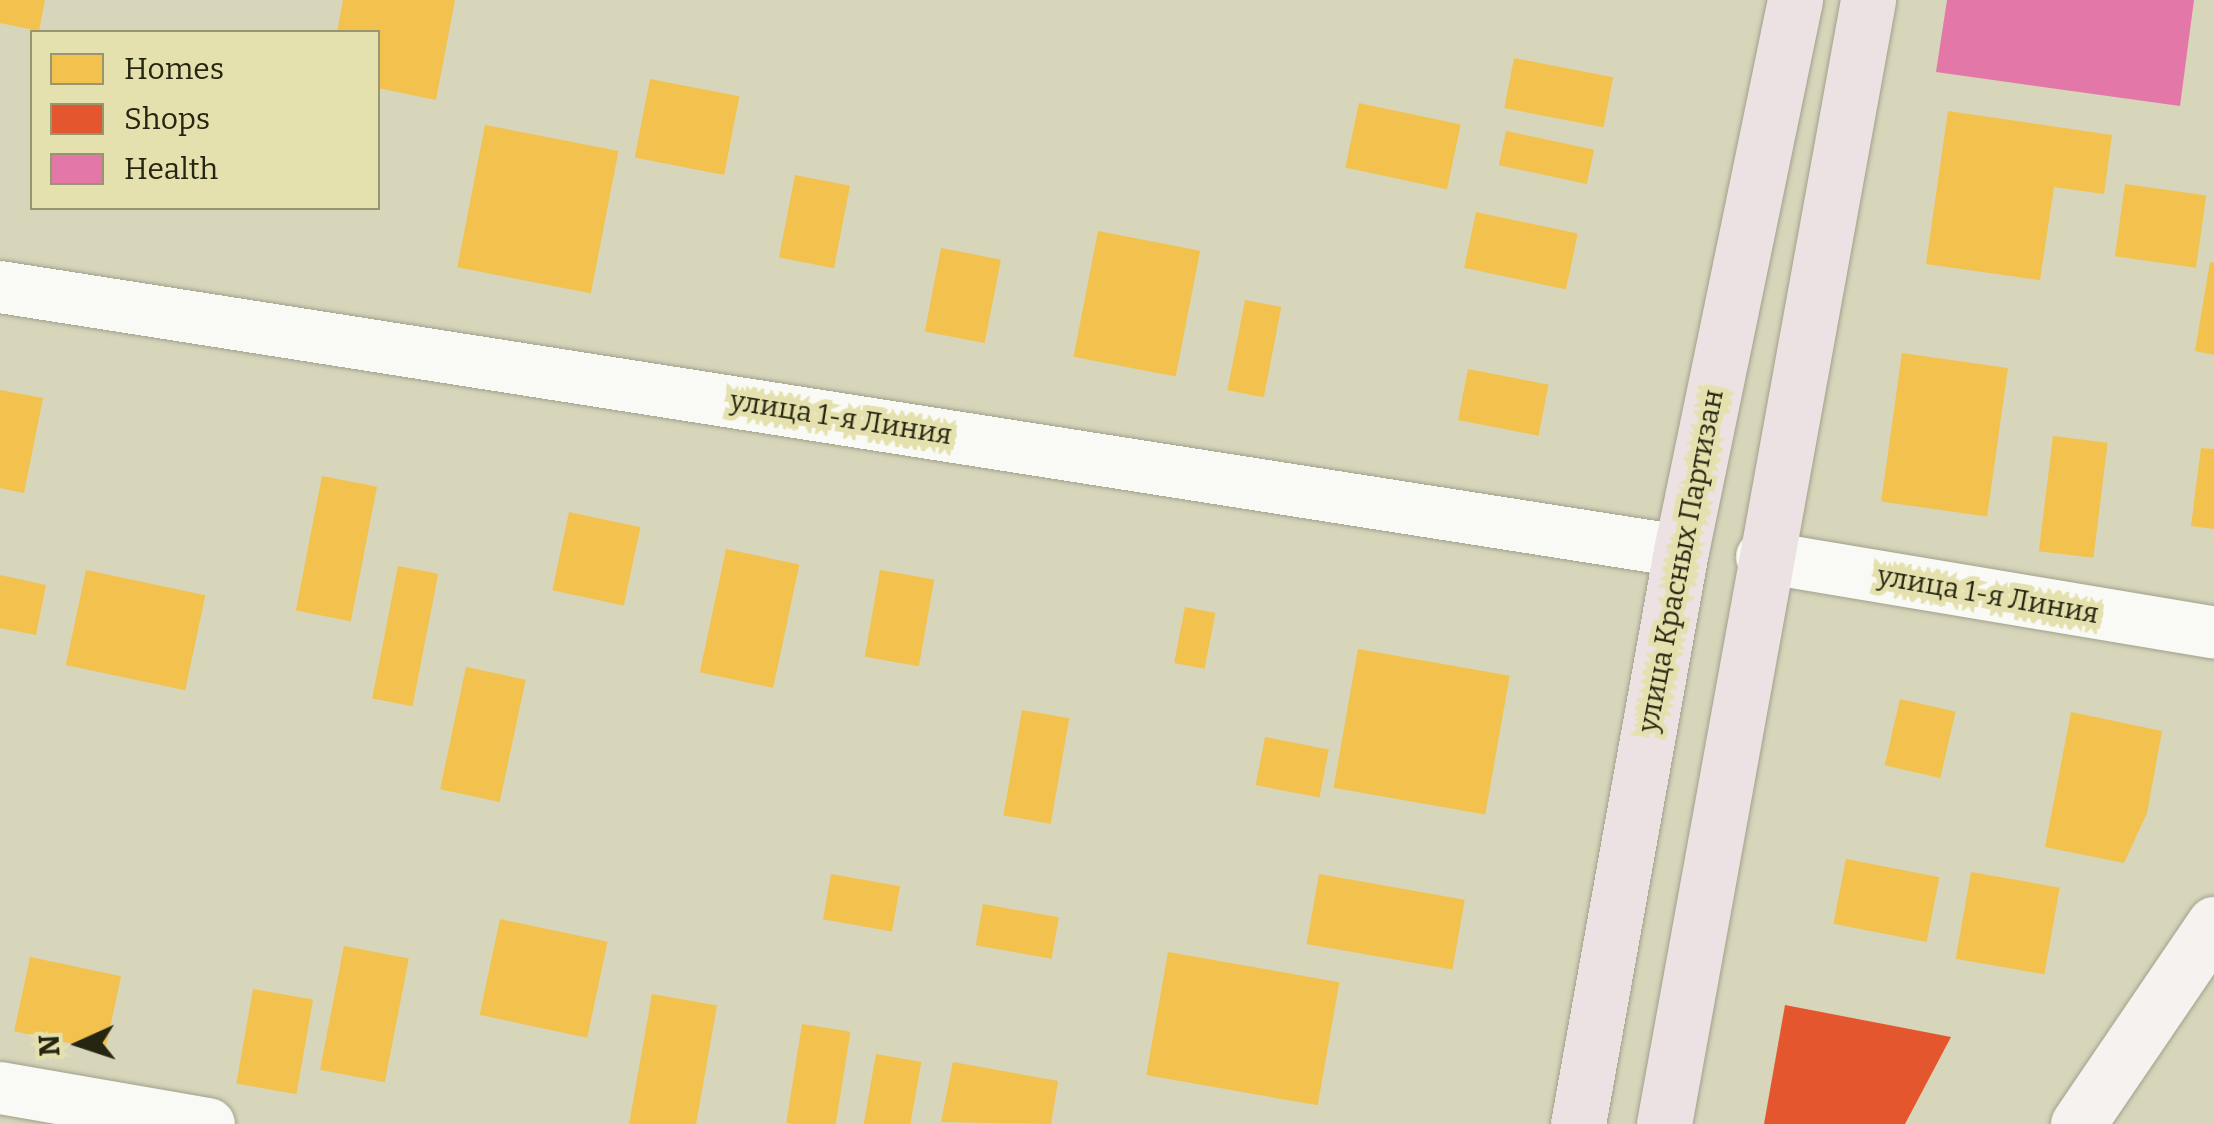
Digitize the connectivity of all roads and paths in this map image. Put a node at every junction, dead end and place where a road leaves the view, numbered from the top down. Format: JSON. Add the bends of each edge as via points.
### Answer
{"nodes":[{"id":1,"x":1794,"y":0,"type":"edge"},
{"id":2,"x":1868,"y":0,"type":"edge"},
{"id":3,"x":0,"y":287,"type":"edge"},
{"id":4,"x":1680,"y":551,"type":"junction"},
{"id":5,"x":1762,"y":557,"type":"junction"},
{"id":6,"x":2214,"y":633,"type":"edge"},
{"id":7,"x":2214,"y":924,"type":"edge"},
{"id":8,"x":0,"y":1088,"type":"edge"},
{"id":9,"x":209,"y":1124,"type":"edge"},
{"id":10,"x":1578,"y":1124,"type":"edge"},
{"id":11,"x":1664,"y":1124,"type":"edge"},
{"id":12,"x":2078,"y":1124,"type":"edge"}],
"edges":[{"from":1,"to":4,"type":"highway","name":"улица Красных Партизан"},
{"from":2,"to":5,"type":"highway"},
{"from":3,"to":4,"type":"street","name":"улица 1-я Линия"},
{"from":4,"to":10,"type":"highway","name":"улица Красных Партизан"},
{"from":5,"to":6,"type":"street","name":"улица 1-я Линия"},
{"from":5,"to":11,"type":"highway"},
{"from":7,"to":12,"type":"street"},
{"from":8,"to":9,"type":"street"}]}
